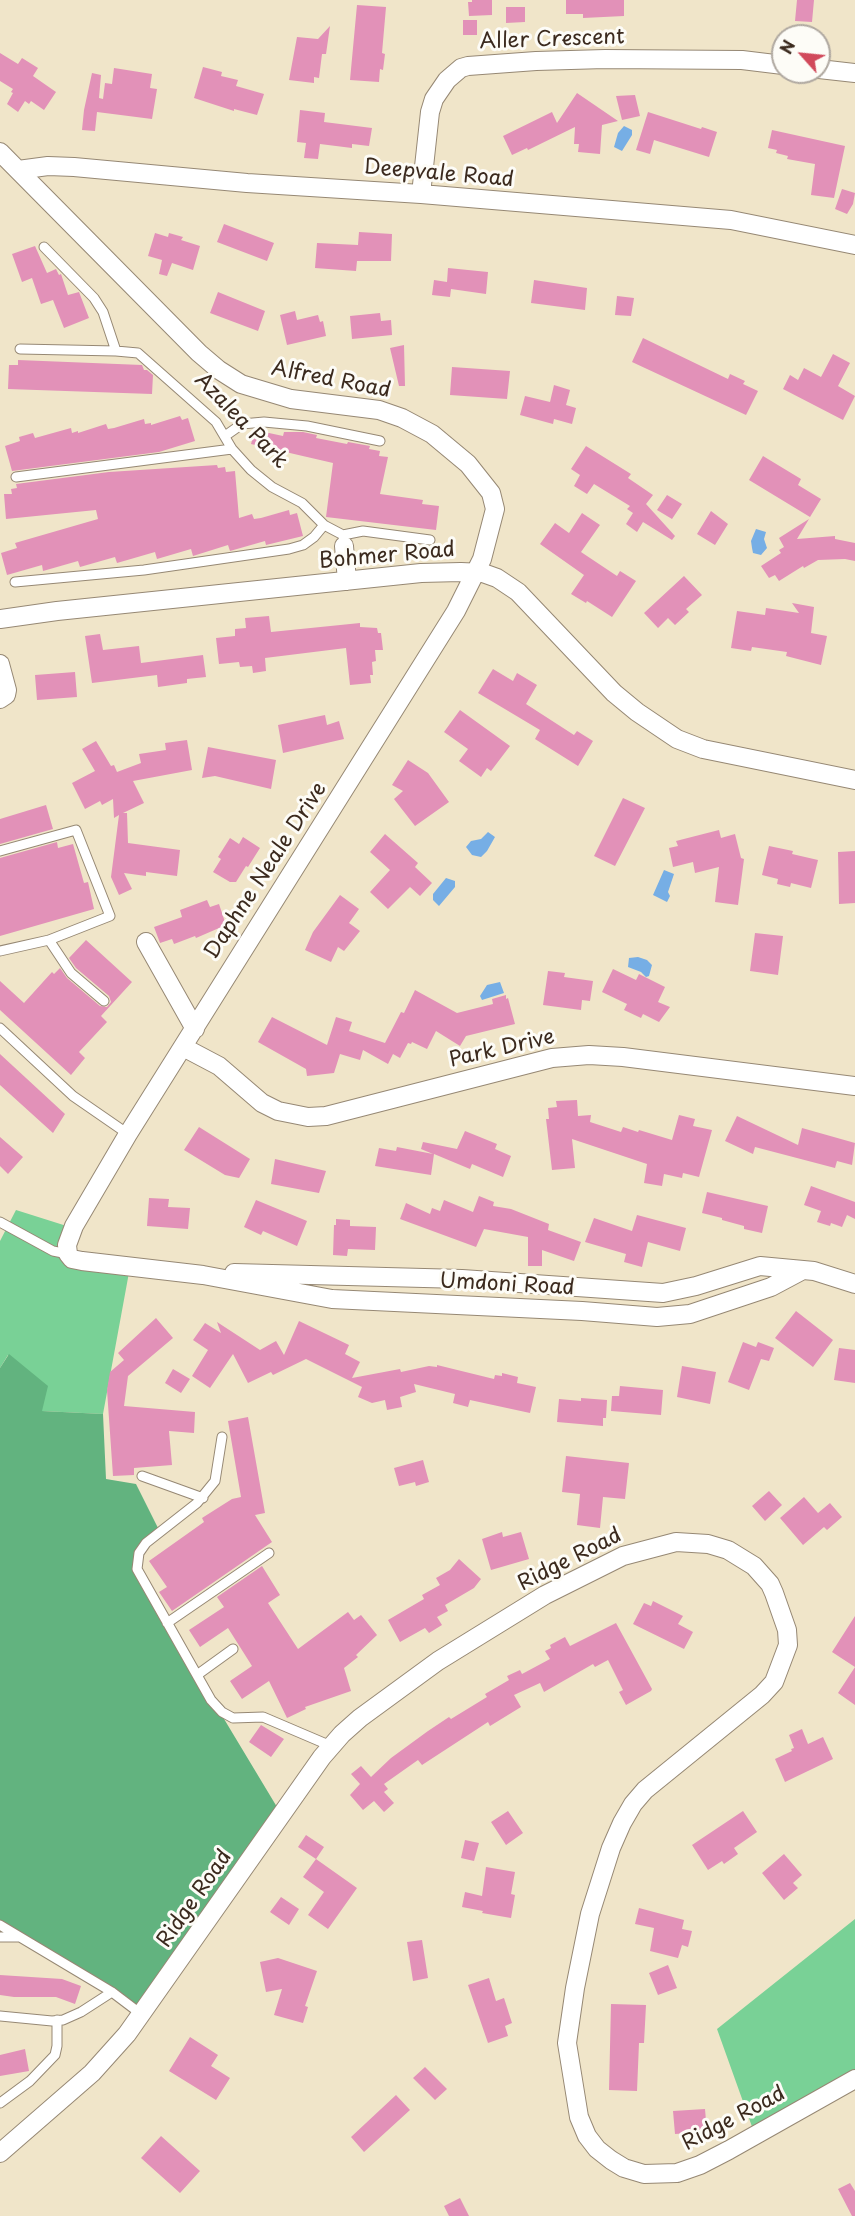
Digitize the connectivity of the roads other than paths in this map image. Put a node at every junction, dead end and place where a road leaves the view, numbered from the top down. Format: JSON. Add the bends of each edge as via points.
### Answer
{"nodes":[{"id":1,"x":771,"y":64,"type":"edge"},
{"id":2,"x":831,"y":70,"type":"edge"},
{"id":3,"x":855,"y":73,"type":"edge"},
{"id":4,"x":8,"y":164,"type":"edge"},
{"id":5,"x":421,"y":194,"type":"junction"},
{"id":6,"x":855,"y":244,"type":"edge"},
{"id":7,"x":44,"y":248,"type":"dead end"},
{"id":8,"x":21,"y":350,"type":"dead end"},
{"id":9,"x":116,"y":351,"type":"junction"},
{"id":10,"x":225,"y":436,"type":"junction"},
{"id":11,"x":380,"y":441,"type":"dead end"},
{"id":12,"x":232,"y":449,"type":"junction"},
{"id":13,"x":16,"y":477,"type":"dead end"},
{"id":14,"x":324,"y":525,"type":"junction"},
{"id":15,"x":344,"y":540,"type":"junction"},
{"id":16,"x":430,"y":540,"type":"dead end"},
{"id":17,"x":476,"y":573,"type":"junction"},
{"id":18,"x":347,"y":581,"type":"junction"},
{"id":19,"x":15,"y":582,"type":"dead end"},
{"id":20,"x":0,"y":619,"type":"edge"},
{"id":21,"x":0,"y":664,"type":"edge"},
{"id":22,"x":0,"y":699,"type":"edge"},
{"id":23,"x":855,"y":780,"type":"edge"},
{"id":24,"x":0,"y":851,"type":"edge"},
{"id":25,"x":50,"y":940,"type":"junction"},
{"id":26,"x":146,"y":942,"type":"dead end"},
{"id":27,"x":0,"y":951,"type":"edge"},
{"id":28,"x":104,"y":1001,"type":"dead end"},
{"id":29,"x":0,"y":1028,"type":"edge"},
{"id":30,"x":195,"y":1029,"type":"junction"},
{"id":31,"x":183,"y":1047,"type":"junction"},
{"id":32,"x":855,"y":1086,"type":"edge"},
{"id":33,"x":128,"y":1134,"type":"junction"},
{"id":34,"x":0,"y":1222,"type":"edge"},
{"id":35,"x":68,"y":1254,"type":"junction"},
{"id":36,"x":803,"y":1270,"type":"junction"},
{"id":37,"x":203,"y":1275,"type":"junction"},
{"id":38,"x":855,"y":1284,"type":"edge"},
{"id":39,"x":222,"y":1437,"type":"dead end"},
{"id":40,"x":142,"y":1476,"type":"dead end"},
{"id":41,"x":202,"y":1498,"type":"junction"},
{"id":42,"x":269,"y":1553,"type":"dead end"},
{"id":43,"x":167,"y":1623,"type":"junction"},
{"id":44,"x":233,"y":1649,"type":"dead end"},
{"id":45,"x":197,"y":1674,"type":"junction"},
{"id":46,"x":330,"y":1746,"type":"junction"},
{"id":47,"x":0,"y":1925,"type":"edge"},
{"id":48,"x":21,"y":1937,"type":"junction"},
{"id":49,"x":0,"y":1938,"type":"edge"},
{"id":50,"x":112,"y":1992,"type":"junction"},
{"id":51,"x":141,"y":2014,"type":"junction"},
{"id":52,"x":0,"y":2016,"type":"edge"},
{"id":53,"x":57,"y":2020,"type":"junction"},
{"id":54,"x":855,"y":2079,"type":"edge"},
{"id":55,"x":0,"y":2103,"type":"edge"},
{"id":56,"x":0,"y":2153,"type":"edge"}],
"edges":[{"from":1,"to":5,"type":"street","name":"Aller Crescent","via":[[605,59],[461,68],[434,99]]},
{"from":2,"to":3,"type":"street"},
{"from":4,"to":5,"type":"street","name":"Deepvale Road"},
{"from":4,"to":17,"type":"street","name":"Alfred Road","via":[[199,353],[232,379],[291,399],[379,410],[422,428],[450,448],[481,478],[495,509]]},
{"from":5,"to":6,"type":"street","name":"Deepvale Road","via":[[731,220]]},
{"from":7,"to":9,"type":"lane","via":[[94,298]]},
{"from":8,"to":9,"type":"lane","name":"Azalea Park"},
{"from":9,"to":10,"type":"lane","name":"Azalea Park","via":[[138,353],[147,359],[216,422]]},
{"from":10,"to":11,"type":"lane","via":[[242,424],[264,422],[307,426]]},
{"from":10,"to":12,"type":"lane","name":"Azalea Park"},
{"from":12,"to":13,"type":"lane"},
{"from":12,"to":14,"type":"lane","name":"Azalea Park","via":[[265,482],[302,503]]},
{"from":14,"to":15,"type":"lane","name":"Azalea Park"},
{"from":14,"to":19,"type":"lane","via":[[303,545],[289,549],[144,570]]},
{"from":15,"to":16,"type":"lane","via":[[363,531]]},
{"from":15,"to":18,"type":"street"},
{"from":17,"to":18,"type":"street","name":"Bohmer Road","via":[[421,573]]},
{"from":17,"to":23,"type":"street","name":"Bohmer Road","via":[[497,578],[518,592],[614,693],[677,738],[704,748]]},
{"from":17,"to":30,"type":"street","name":"Daphne Neale Drive"},
{"from":18,"to":20,"type":"street","name":"Bohmer Road"},
{"from":21,"to":22,"type":"street","via":[[7,690]]},
{"from":24,"to":25,"type":"lane","via":[[76,830],[110,916]]},
{"from":25,"to":27,"type":"lane"},
{"from":25,"to":28,"type":"lane","via":[[71,973]]},
{"from":26,"to":30,"type":"street"},
{"from":29,"to":33,"type":"lane","via":[[73,1096]]},
{"from":30,"to":31,"type":"street","name":"Daphne Neale Drive"},
{"from":31,"to":32,"type":"street","name":"Park Drive","via":[[219,1066],[262,1103],[308,1117],[326,1116],[552,1058],[590,1055]]},
{"from":31,"to":33,"type":"street","name":"Daphne Neale Drive"},
{"from":33,"to":35,"type":"street","name":"Daphne Neale Drive","via":[[74,1226]]},
{"from":34,"to":35,"type":"lane","via":[[53,1251]]},
{"from":35,"to":37,"type":"street","name":"Umdoni Road","via":[[82,1261]]},
{"from":36,"to":37,"type":"street","name":"Umdoni Road","via":[[760,1266],[663,1293],[462,1279],[269,1273]]},
{"from":36,"to":37,"type":"street","name":"Umdoni Road","via":[[771,1287],[690,1314],[657,1317],[332,1299]]},
{"from":36,"to":38,"type":"street","name":"Umdoni Road"},
{"from":39,"to":41,"type":"lane","via":[[215,1481]]},
{"from":40,"to":41,"type":"lane"},
{"from":41,"to":43,"type":"lane","via":[[146,1543],[137,1560],[137,1569]]},
{"from":42,"to":43,"type":"lane"},
{"from":43,"to":45,"type":"lane"},
{"from":44,"to":45,"type":"lane"},
{"from":45,"to":46,"type":"lane","via":[[211,1700],[233,1718],[263,1717]]},
{"from":46,"to":51,"type":"street","name":"Ridge Road"},
{"from":46,"to":54,"type":"street","name":"Ridge Road","via":[[360,1718],[438,1661],[545,1595],[623,1556],[676,1542],[708,1544],[742,1558],[770,1584],[787,1630],[788,1645],[774,1682],[645,1790],[633,1804],[611,1848],[590,1914],[567,2043],[579,2118],[597,2149],[624,2168],[644,2174],[677,2173],[729,2150]]},
{"from":47,"to":48,"type":"lane"},
{"from":48,"to":49,"type":"lane"},
{"from":48,"to":50,"type":"lane"},
{"from":50,"to":51,"type":"lane"},
{"from":50,"to":53,"type":"lane","via":[[81,2012]]},
{"from":51,"to":56,"type":"street","name":"Ridge Road","via":[[100,2064]]},
{"from":52,"to":53,"type":"lane"},
{"from":53,"to":55,"type":"lane","via":[[57,2046],[49,2064]]}]}
